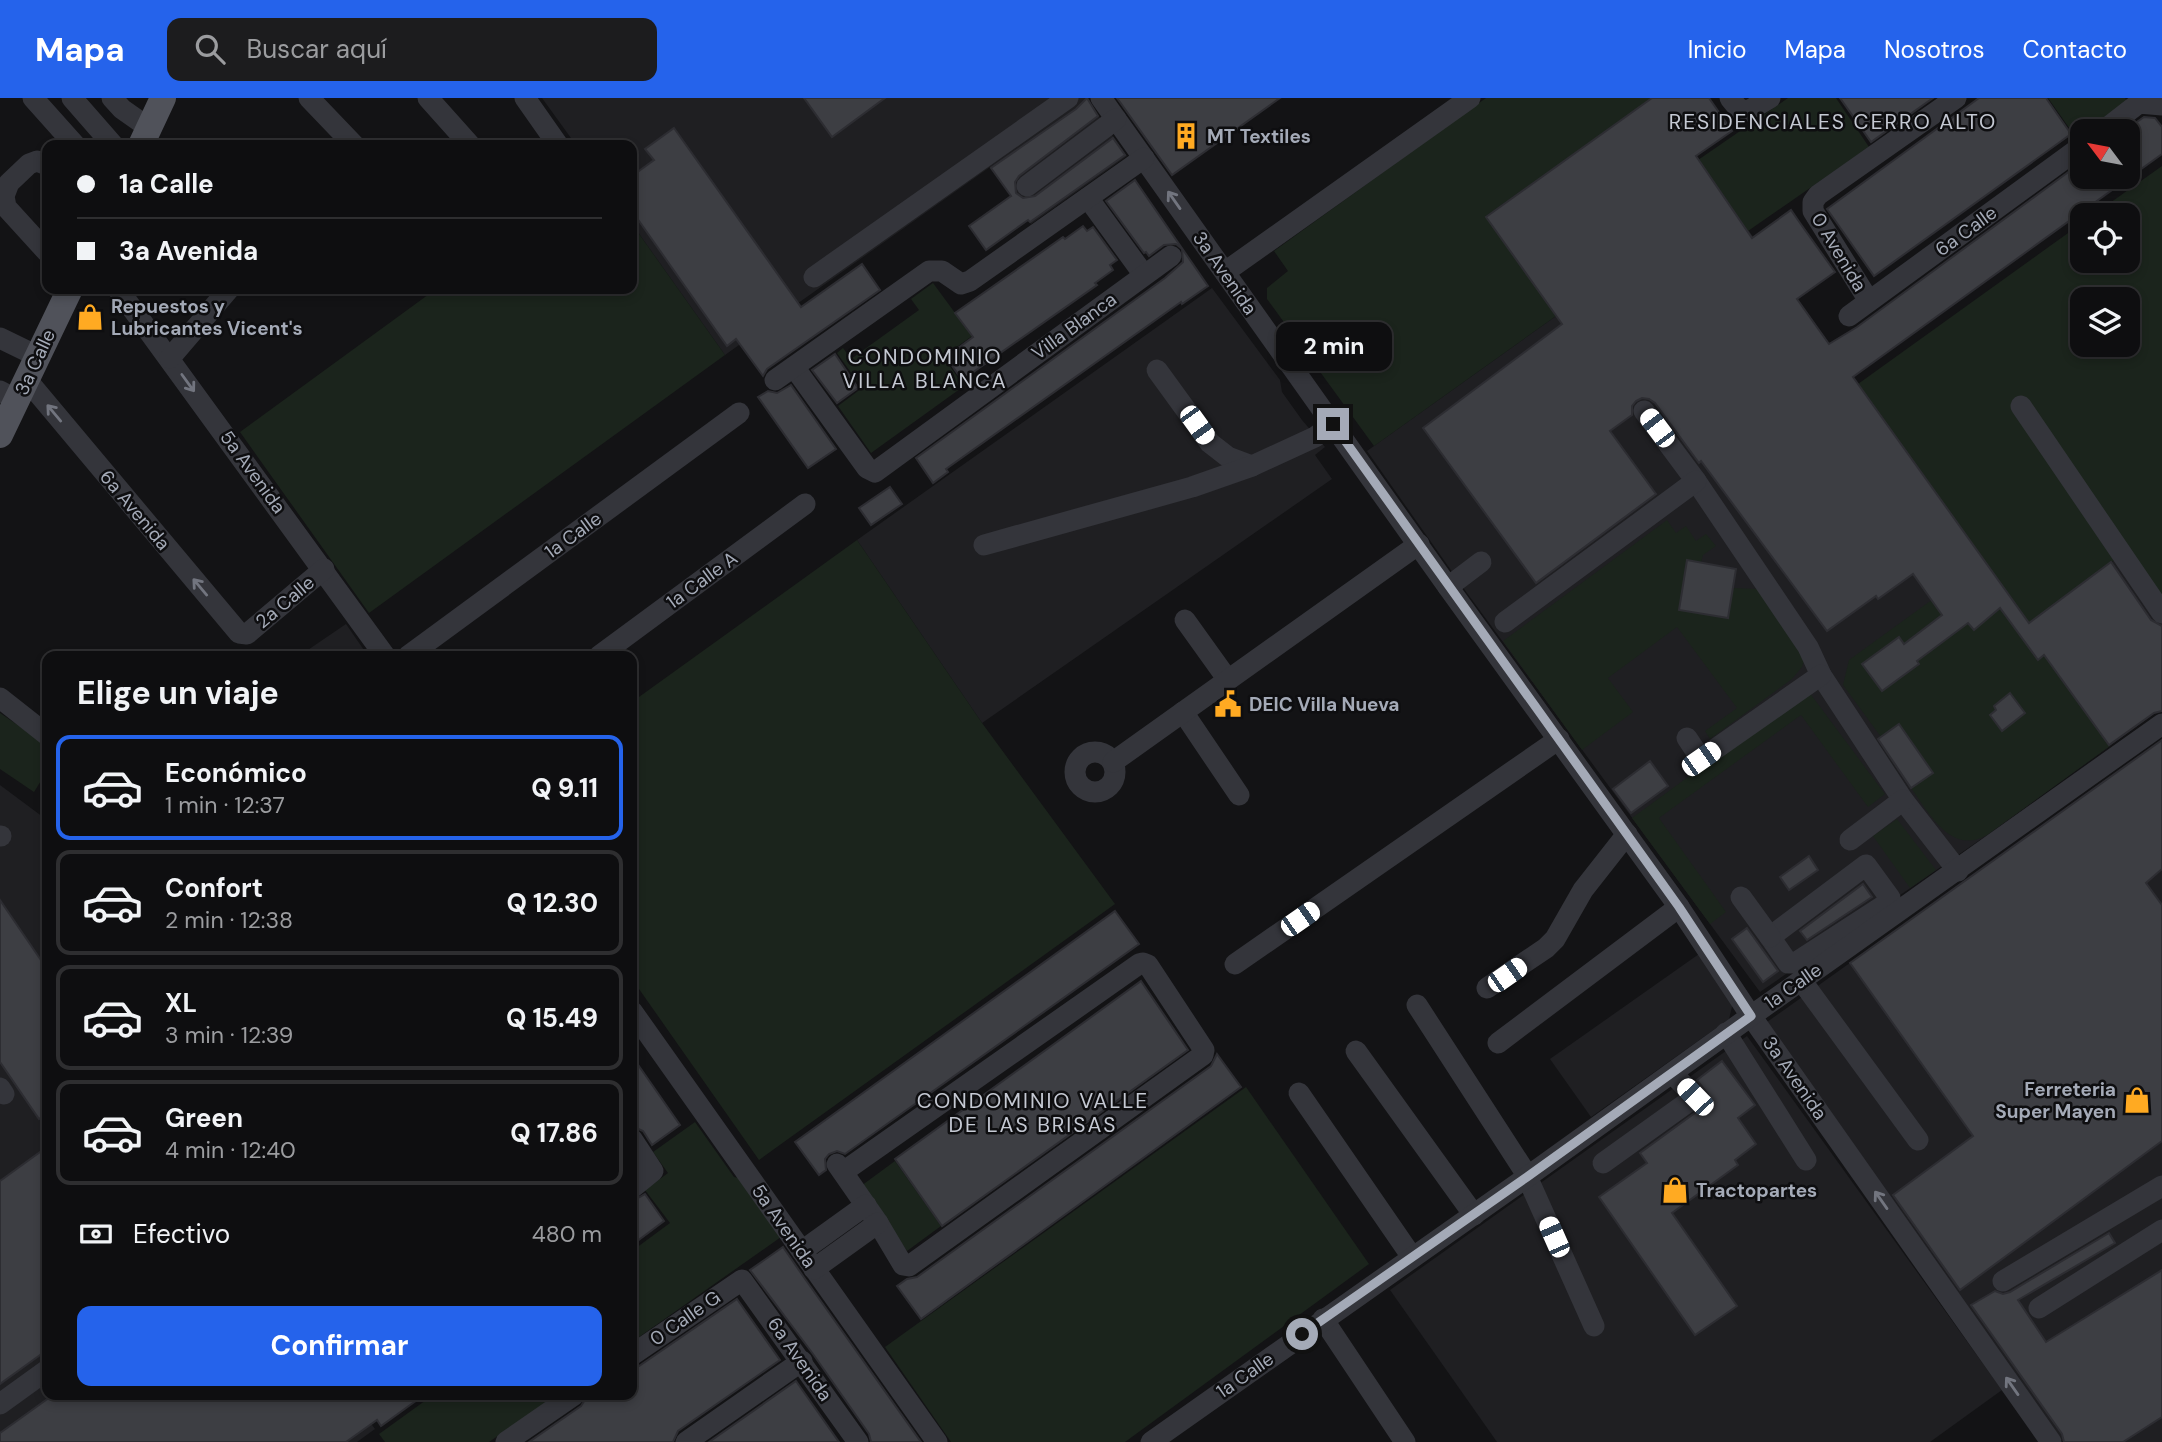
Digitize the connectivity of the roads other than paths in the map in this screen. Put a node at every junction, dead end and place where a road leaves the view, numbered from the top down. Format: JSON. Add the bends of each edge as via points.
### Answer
{"nodes":[{"id":1,"x":33,"y":98,"type":"edge"},
{"id":2,"x":72,"y":98,"type":"edge"},
{"id":3,"x":90,"y":98,"type":"edge"},
{"id":4,"x":112,"y":98,"type":"edge"},
{"id":5,"x":163,"y":98,"type":"edge"},
{"id":6,"x":309,"y":98,"type":"edge"},
{"id":7,"x":428,"y":98,"type":"edge"},
{"id":8,"x":443,"y":98,"type":"edge"},
{"id":9,"x":525,"y":98,"type":"edge"},
{"id":10,"x":1068,"y":98,"type":"edge"},
{"id":11,"x":1101,"y":98,"type":"edge"},
{"id":12,"x":1470,"y":98,"type":"edge"},
{"id":13,"x":1730,"y":98,"type":"edge"},
{"id":14,"x":1770,"y":98,"type":"edge"},
{"id":15,"x":1956,"y":98,"type":"edge"},
{"id":16,"x":2137,"y":101,"type":"edge"},
{"id":17,"x":2162,"y":104,"type":"edge"},
{"id":18,"x":1116,"y":119,"type":"junction"},
{"id":19,"x":2117,"y":119,"type":"edge"},
{"id":20,"x":71,"y":140,"type":"edge"},
{"id":21,"x":109,"y":140,"type":"edge"},
{"id":22,"x":144,"y":140,"type":"edge"},
{"id":23,"x":349,"y":140,"type":"edge"},
{"id":24,"x":466,"y":140,"type":"edge"},
{"id":25,"x":479,"y":140,"type":"edge"},
{"id":26,"x":554,"y":140,"type":"edge"},
{"id":27,"x":2070,"y":155,"type":"edge"},
{"id":28,"x":1144,"y":158,"type":"junction"},
{"id":29,"x":42,"y":163,"type":"edge"},
{"id":30,"x":1027,"y":186,"type":"dead end"},
{"id":31,"x":1088,"y":198,"type":"junction"},
{"id":32,"x":42,"y":246,"type":"edge"},
{"id":33,"x":1171,"y":256,"type":"dead end"},
{"id":34,"x":1225,"y":272,"type":"junction"},
{"id":35,"x":1144,"y":275,"type":"junction"},
{"id":36,"x":814,"y":277,"type":"dead end"},
{"id":37,"x":67,"y":294,"type":"edge"},
{"id":38,"x":122,"y":294,"type":"edge"},
{"id":39,"x":225,"y":294,"type":"edge"},
{"id":40,"x":1869,"y":301,"type":"junction"},
{"id":41,"x":1849,"y":316,"type":"dead end"},
{"id":42,"x":0,"y":338,"type":"edge"},
{"id":43,"x":170,"y":358,"type":"junction"},
{"id":44,"x":794,"y":367,"type":"junction"},
{"id":45,"x":1157,"y":370,"type":"dead end"},
{"id":46,"x":775,"y":380,"type":"dead end"},
{"id":47,"x":20,"y":382,"type":"edge"},
{"id":48,"x":2021,"y":405,"type":"dead end"},
{"id":49,"x":1644,"y":411,"type":"dead end"},
{"id":50,"x":739,"y":413,"type":"dead end"},
{"id":51,"x":1333,"y":424,"type":"junction"},
{"id":52,"x":0,"y":435,"type":"edge"},
{"id":53,"x":1252,"y":466,"type":"junction"},
{"id":54,"x":1696,"y":481,"type":"junction"},
{"id":55,"x":805,"y":504,"type":"dead end"},
{"id":56,"x":1419,"y":544,"type":"junction"},
{"id":57,"x":984,"y":545,"type":"dead end"},
{"id":58,"x":1481,"y":562,"type":"dead end"},
{"id":59,"x":324,"y":569,"type":"junction"},
{"id":60,"x":1448,"y":587,"type":"junction"},
{"id":61,"x":2162,"y":613,"type":"edge"},
{"id":62,"x":1185,"y":620,"type":"dead end"},
{"id":63,"x":1505,"y":622,"type":"dead end"},
{"id":64,"x":247,"y":634,"type":"joint"},
{"id":65,"x":381,"y":651,"type":"edge"},
{"id":66,"x":415,"y":651,"type":"edge"},
{"id":67,"x":606,"y":651,"type":"edge"},
{"id":68,"x":1821,"y":675,"type":"junction"},
{"id":69,"x":1228,"y":680,"type":"junction"},
{"id":70,"x":0,"y":698,"type":"edge"},
{"id":71,"x":1183,"y":712,"type":"junction"},
{"id":72,"x":2162,"y":724,"type":"edge"},
{"id":73,"x":42,"y":731,"type":"edge"},
{"id":74,"x":1687,"y":738,"type":"dead end"},
{"id":75,"x":1559,"y":739,"type":"junction"},
{"id":76,"x":1113,"y":762,"type":"dead end"},
{"id":77,"x":1239,"y":795,"type":"dead end"},
{"id":78,"x":1903,"y":800,"type":"junction"},
{"id":79,"x":1627,"y":834,"type":"junction"},
{"id":80,"x":1850,"y":840,"type":"dead end"},
{"id":81,"x":1958,"y":871,"type":"junction"},
{"id":82,"x":1741,"y":897,"type":"dead end"},
{"id":83,"x":1679,"y":907,"type":"junction"},
{"id":84,"x":1770,"y":937,"type":"junction"},
{"id":85,"x":1235,"y":964,"type":"dead end"},
{"id":86,"x":1801,"y":980,"type":"junction"},
{"id":87,"x":1487,"y":988,"type":"dead end"},
{"id":88,"x":1418,"y":1005,"type":"dead end"},
{"id":89,"x":1751,"y":1016,"type":"junction"},
{"id":90,"x":637,"y":1018,"type":"edge"},
{"id":91,"x":1726,"y":1033,"type":"junction"},
{"id":92,"x":1498,"y":1043,"type":"dead end"},
{"id":93,"x":1356,"y":1051,"type":"dead end"},
{"id":94,"x":1672,"y":1073,"type":"junction"},
{"id":95,"x":1299,"y":1093,"type":"dead end"},
{"id":96,"x":1918,"y":1140,"type":"dead end"},
{"id":97,"x":637,"y":1147,"type":"edge"},
{"id":98,"x":1806,"y":1160,"type":"dead end"},
{"id":99,"x":1603,"y":1163,"type":"dead end"},
{"id":100,"x":1527,"y":1177,"type":"junction"},
{"id":101,"x":637,"y":1184,"type":"edge"},
{"id":102,"x":2162,"y":1186,"type":"edge"},
{"id":103,"x":872,"y":1214,"type":"junction"},
{"id":104,"x":1474,"y":1215,"type":"junction"},
{"id":105,"x":2162,"y":1230,"type":"edge"},
{"id":106,"x":1412,"y":1257,"type":"junction"},
{"id":107,"x":808,"y":1260,"type":"junction"},
{"id":108,"x":738,"y":1281,"type":"joint"},
{"id":109,"x":2003,"y":1281,"type":"dead end"},
{"id":110,"x":2039,"y":1308,"type":"dead end"},
{"id":111,"x":1323,"y":1319,"type":"junction"},
{"id":112,"x":1594,"y":1326,"type":"dead end"},
{"id":113,"x":637,"y":1352,"type":"edge"},
{"id":114,"x":802,"y":1361,"type":"junction"},
{"id":115,"x":42,"y":1374,"type":"edge"},
{"id":116,"x":567,"y":1400,"type":"edge"},
{"id":117,"x":0,"y":1404,"type":"edge"},
{"id":118,"x":2042,"y":1439,"type":"edge"},
{"id":119,"x":506,"y":1442,"type":"edge"},
{"id":120,"x":686,"y":1442,"type":"edge"},
{"id":121,"x":858,"y":1442,"type":"edge"},
{"id":122,"x":937,"y":1442,"type":"edge"},
{"id":123,"x":1151,"y":1442,"type":"edge"},
{"id":124,"x":1405,"y":1442,"type":"edge"}],
"edges":[{"from":1,"to":20,"type":"street"},
{"from":2,"to":21,"type":"street"},
{"from":3,"to":22,"type":"street"},
{"from":4,"to":22,"type":"street"},
{"from":5,"to":22,"type":"main road"},
{"from":6,"to":23,"type":"street"},
{"from":7,"to":24,"type":"street"},
{"from":8,"to":25,"type":"street"},
{"from":9,"to":26,"type":"street"},
{"from":10,"to":36,"type":"street"},
{"from":11,"to":18,"type":"street","name":"3a Avenida"},
{"from":12,"to":34,"type":"street"},
{"from":13,"to":14,"type":"street","via":[[1748,111]]},
{"from":15,"to":40,"type":"street","name":"0 Avenida","via":[[1813,202],[1813,211]]},
{"from":16,"to":17,"type":"street"},
{"from":16,"to":19,"type":"street"},
{"from":18,"to":28,"type":"street","name":"3a Avenida"},
{"from":18,"to":30,"type":"street"},
{"from":27,"to":40,"type":"street","name":"6a Calle"},
{"from":28,"to":31,"type":"street"},
{"from":34,"to":28,"type":"street","name":"3a Avenida","one_way":true},
{"from":29,"to":32,"type":"street","via":[[29,164],[9,183],[4,195],[6,207]]},
{"from":31,"to":35,"type":"street"},
{"from":31,"to":44,"type":"street","via":[[968,283],[959,283],[940,270],[929,271]]},
{"from":33,"to":35,"type":"street","name":"Villa Blanca"},
{"from":34,"to":51,"type":"street","name":"3a Avenida"},
{"from":35,"to":44,"type":"street","name":"Villa Blanca","via":[[875,472],[867,468]]},
{"from":37,"to":47,"type":"main road","name":"3a Calle"},
{"from":38,"to":43,"type":"street","name":"5a Avenida"},
{"from":39,"to":43,"type":"street"},
{"from":40,"to":41,"type":"street","name":"6a Calle"},
{"from":42,"to":47,"type":"street","name":"6a Avenida"},
{"from":43,"to":59,"type":"street","name":"5a Avenida","one_way":true},
{"from":44,"to":46,"type":"street"},
{"from":45,"to":53,"type":"street","via":[[1210,443],[1228,457]]},
{"from":47,"to":52,"type":"main road","name":"3a Calle"},
{"from":64,"to":47,"type":"street","name":"6a Avenida","one_way":true,"via":[[239,633]]},
{"from":48,"to":61,"type":"street"},
{"from":49,"to":54,"type":"street"},
{"from":50,"to":66,"type":"street","name":"1a Calle"},
{"from":51,"to":53,"type":"street"},
{"from":51,"to":56,"type":"street","name":"3a Avenida"},
{"from":53,"to":57,"type":"street"},
{"from":54,"to":63,"type":"street"},
{"from":54,"to":68,"type":"street","via":[[1808,647]]},
{"from":55,"to":67,"type":"street","name":"1a Calle A"},
{"from":56,"to":60,"type":"street","name":"3a Avenida"},
{"from":56,"to":69,"type":"street"},
{"from":58,"to":60,"type":"street"},
{"from":59,"to":64,"type":"street","name":"2a Calle"},
{"from":59,"to":65,"type":"street","name":"5a Avenida"},
{"from":60,"to":75,"type":"street","name":"3a Avenida"},
{"from":62,"to":69,"type":"street"},
{"from":68,"to":74,"type":"street","via":[[1701,759]]},
{"from":68,"to":78,"type":"street"},
{"from":69,"to":71,"type":"street"},
{"from":70,"to":73,"type":"street"},
{"from":71,"to":76,"type":"street"},
{"from":71,"to":77,"type":"street"},
{"from":72,"to":81,"type":"street","name":"1a Calle"},
{"from":75,"to":79,"type":"street","name":"3a Avenida"},
{"from":75,"to":85,"type":"street"},
{"from":78,"to":80,"type":"street"},
{"from":78,"to":81,"type":"street"},
{"from":79,"to":83,"type":"street","name":"3a Avenida"},
{"from":79,"to":87,"type":"street","via":[[1583,890],[1555,939]]},
{"from":81,"to":86,"type":"street","name":"1a Calle"},
{"from":82,"to":84,"type":"street"},
{"from":83,"to":89,"type":"street","name":"3a Avenida"},
{"from":83,"to":92,"type":"street"},
{"from":84,"to":84,"type":"street","via":[[1866,866],[1890,898],[1792,965]]},
{"from":86,"to":89,"type":"street","name":"1a Calle"},
{"from":86,"to":96,"type":"street"},
{"from":88,"to":100,"type":"street"},
{"from":89,"to":91,"type":"street","name":"1a Calle"},
{"from":118,"to":89,"type":"street","name":"3a Avenida","one_way":true},
{"from":90,"to":107,"type":"street","name":"5a Avenida"},
{"from":91,"to":94,"type":"street","name":"1a Calle"},
{"from":91,"to":98,"type":"street"},
{"from":93,"to":104,"type":"street"},
{"from":94,"to":99,"type":"street","via":[[1695,1097]]},
{"from":94,"to":100,"type":"street","name":"1a Calle"},
{"from":95,"to":106,"type":"street"},
{"from":97,"to":101,"type":"street","via":[[653,1171]]},
{"from":100,"to":104,"type":"street","name":"1a Calle"},
{"from":100,"to":112,"type":"street"},
{"from":102,"to":109,"type":"street"},
{"from":103,"to":103,"type":"street","via":[[902,1265],[909,1266],[1203,1055],[1148,965],[1139,964],[840,1168]]},
{"from":103,"to":107,"type":"street"},
{"from":104,"to":106,"type":"street","name":"1a Calle"},
{"from":105,"to":110,"type":"street"},
{"from":106,"to":111,"type":"street","name":"1a Calle"},
{"from":107,"to":122,"type":"street","name":"5a Avenida"},
{"from":108,"to":113,"type":"street","name":"0 Calle G"},
{"from":108,"to":114,"type":"street","name":"6a Avenida","via":[[745,1282]]},
{"from":111,"to":123,"type":"street","name":"1a Calle"},
{"from":111,"to":124,"type":"street"},
{"from":114,"to":120,"type":"street"},
{"from":114,"to":121,"type":"street","name":"6a Avenida"},
{"from":115,"to":117,"type":"street"},
{"from":116,"to":119,"type":"street"}]}
